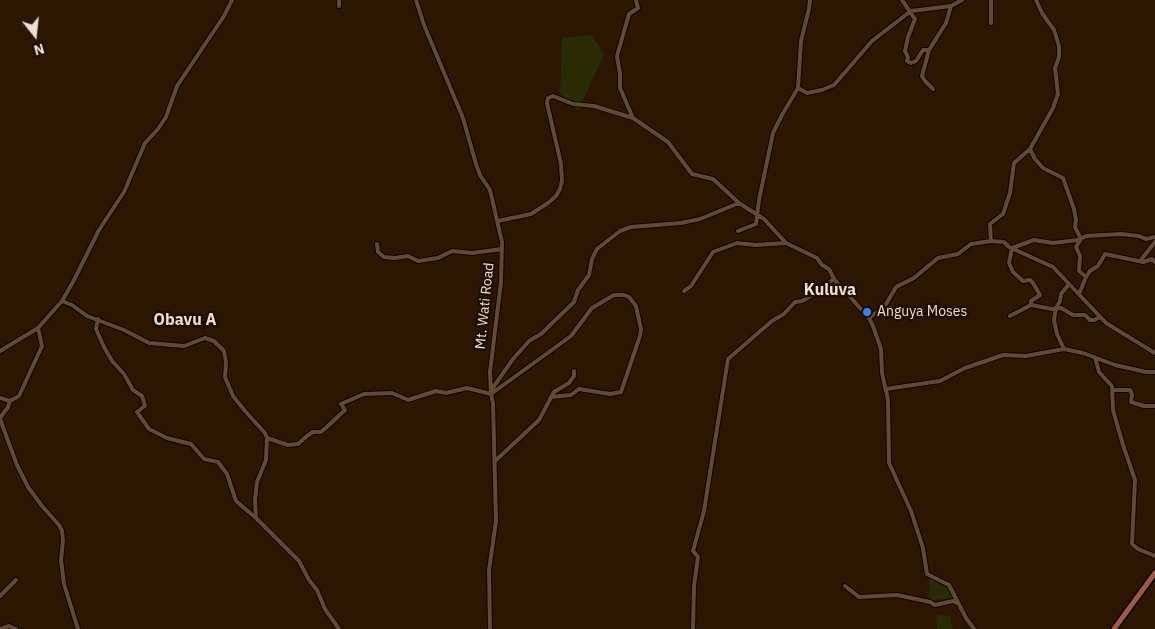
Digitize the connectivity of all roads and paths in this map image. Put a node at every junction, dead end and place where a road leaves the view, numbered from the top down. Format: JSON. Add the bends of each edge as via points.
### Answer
{"nodes":[{"id":1,"x":232,"y":0,"type":"edge"},
{"id":2,"x":339,"y":0,"type":"edge"},
{"id":3,"x":416,"y":0,"type":"edge"},
{"id":4,"x":636,"y":0,"type":"edge"},
{"id":5,"x":810,"y":0,"type":"edge"},
{"id":6,"x":902,"y":0,"type":"edge"},
{"id":7,"x":962,"y":0,"type":"edge"},
{"id":8,"x":991,"y":0,"type":"edge"},
{"id":9,"x":1036,"y":0,"type":"edge"},
{"id":10,"x":339,"y":6,"type":"dead end"},
{"id":11,"x":951,"y":6,"type":"junction"},
{"id":12,"x":911,"y":11,"type":"junction"},
{"id":13,"x":991,"y":24,"type":"dead end"},
{"id":14,"x":929,"y":50,"type":"junction"},
{"id":15,"x":798,"y":88,"type":"junction"},
{"id":16,"x":933,"y":89,"type":"dead end"},
{"id":17,"x":633,"y":118,"type":"junction"},
{"id":18,"x":1030,"y":149,"type":"junction"},
{"id":19,"x":739,"y":203,"type":"junction"},
{"id":20,"x":757,"y":214,"type":"junction"},
{"id":21,"x":498,"y":221,"type":"junction"},
{"id":22,"x":738,"y":231,"type":"dead end"},
{"id":23,"x":1155,"y":237,"type":"edge"},
{"id":24,"x":1081,"y":238,"type":"junction"},
{"id":25,"x":991,"y":242,"type":"junction"},
{"id":26,"x":1155,"y":242,"type":"edge"},
{"id":27,"x":786,"y":243,"type":"junction"},
{"id":28,"x":377,"y":244,"type":"dead end"},
{"id":29,"x":1012,"y":248,"type":"junction"},
{"id":30,"x":502,"y":249,"type":"junction"},
{"id":31,"x":1140,"y":262,"type":"junction"},
{"id":32,"x":1155,"y":262,"type":"edge"},
{"id":33,"x":1086,"y":277,"type":"junction"},
{"id":34,"x":834,"y":279,"type":"junction"},
{"id":35,"x":1069,"y":284,"type":"junction"},
{"id":36,"x":684,"y":290,"type":"dead end"},
{"id":37,"x":1079,"y":294,"type":"junction"},
{"id":38,"x":62,"y":301,"type":"junction"},
{"id":39,"x":1031,"y":305,"type":"junction"},
{"id":40,"x":1056,"y":308,"type":"junction"},
{"id":41,"x":1010,"y":316,"type":"dead end"},
{"id":42,"x":1100,"y":317,"type":"junction"},
{"id":43,"x":869,"y":318,"type":"junction"},
{"id":44,"x":98,"y":319,"type":"junction"},
{"id":45,"x":38,"y":328,"type":"junction"},
{"id":46,"x":1064,"y":349,"type":"junction"},
{"id":47,"x":0,"y":351,"type":"edge"},
{"id":48,"x":1155,"y":353,"type":"edge"},
{"id":49,"x":1095,"y":357,"type":"junction"},
{"id":50,"x":574,"y":372,"type":"dead end"},
{"id":51,"x":1155,"y":372,"type":"edge"},
{"id":52,"x":886,"y":389,"type":"junction"},
{"id":53,"x":1112,"y":390,"type":"junction"},
{"id":54,"x":491,"y":391,"type":"junction"},
{"id":55,"x":551,"y":397,"type":"junction"},
{"id":56,"x":0,"y":398,"type":"edge"},
{"id":57,"x":10,"y":401,"type":"junction"},
{"id":58,"x":1155,"y":406,"type":"edge"},
{"id":59,"x":0,"y":419,"type":"edge"},
{"id":60,"x":267,"y":438,"type":"junction"},
{"id":61,"x":495,"y":461,"type":"junction"},
{"id":62,"x":256,"y":518,"type":"junction"},
{"id":63,"x":1155,"y":556,"type":"edge"},
{"id":64,"x":1155,"y":574,"type":"edge"},
{"id":65,"x":16,"y":580,"type":"dead end"},
{"id":66,"x":845,"y":586,"type":"dead end"},
{"id":67,"x":0,"y":596,"type":"edge"},
{"id":68,"x":959,"y":604,"type":"junction"},
{"id":69,"x":0,"y":629,"type":"edge"},
{"id":70,"x":16,"y":629,"type":"edge"},
{"id":71,"x":78,"y":629,"type":"edge"},
{"id":72,"x":339,"y":629,"type":"edge"},
{"id":73,"x":490,"y":629,"type":"edge"},
{"id":74,"x":693,"y":629,"type":"edge"},
{"id":75,"x":974,"y":629,"type":"edge"},
{"id":76,"x":1114,"y":629,"type":"edge"}],
"edges":[{"from":1,"to":38,"type":"street","via":[[177,86],[163,123],[145,143],[124,192],[99,230]]},
{"from":2,"to":10,"type":"street"},
{"from":3,"to":21,"type":"street","name":"Mt. Wati Road","via":[[463,118],[480,175],[490,190]]},
{"from":4,"to":17,"type":"street","via":[[638,8],[629,14],[618,56],[620,88]]},
{"from":5,"to":15,"type":"street","via":[[801,41]]},
{"from":6,"to":12,"type":"street"},
{"from":7,"to":11,"type":"street"},
{"from":8,"to":13,"type":"street"},
{"from":9,"to":18,"type":"street","via":[[1057,38],[1059,90],[1053,108]]},
{"from":11,"to":12,"type":"street"},
{"from":11,"to":14,"type":"street","via":[[946,23]]},
{"from":12,"to":14,"type":"street","via":[[915,19],[905,51],[907,61],[916,61],[923,50]]},
{"from":12,"to":15,"type":"street","via":[[872,41],[834,85],[807,93]]},
{"from":14,"to":16,"type":"street","via":[[922,77]]},
{"from":15,"to":20,"type":"street","via":[[773,133]]},
{"from":17,"to":19,"type":"street","via":[[668,142],[692,174],[713,179]]},
{"from":17,"to":21,"type":"street","via":[[550,97],[548,114],[561,164],[560,189],[548,203],[531,214]]},
{"from":18,"to":24,"type":"street","via":[[1043,168],[1063,178],[1074,209],[1075,227]]},
{"from":18,"to":25,"type":"street","via":[[1014,163],[1003,214],[990,224]]},
{"from":19,"to":20,"type":"street"},
{"from":19,"to":54,"type":"street","via":[[700,219],[631,227],[596,249],[589,275],[574,302],[541,334],[529,341]]},
{"from":20,"to":22,"type":"street","via":[[756,224]]},
{"from":20,"to":27,"type":"street"},
{"from":21,"to":30,"type":"street","name":"Mt. Wati Road"},
{"from":23,"to":24,"type":"street","via":[[1146,239],[1121,234]]},
{"from":24,"to":29,"type":"street","via":[[1053,244],[1034,240]]},
{"from":24,"to":33,"type":"street","via":[[1076,247],[1080,256],[1079,271]]},
{"from":25,"to":29,"type":"street","via":[[1004,242]]},
{"from":25,"to":43,"type":"street","via":[[971,244],[958,254],[938,258],[914,278],[896,287],[885,306]]},
{"from":26,"to":31,"type":"street"},
{"from":27,"to":34,"type":"street","via":[[817,258]]},
{"from":27,"to":36,"type":"street","via":[[756,246],[737,243],[713,252],[691,286]]},
{"from":28,"to":30,"type":"street","via":[[378,252],[384,257],[408,256],[418,261],[438,258],[452,251],[472,253]]},
{"from":29,"to":35,"type":"street","via":[[1052,267]]},
{"from":29,"to":39,"type":"street","via":[[1009,263],[1013,272],[1023,281],[1030,280],[1040,295]]},
{"from":30,"to":54,"type":"street","name":"Mt. Wati Road","via":[[502,282],[490,372]]},
{"from":31,"to":32,"type":"street","via":[[1152,259]]},
{"from":31,"to":33,"type":"street","via":[[1105,254]]},
{"from":33,"to":37,"type":"street"},
{"from":34,"to":43,"type":"street"},
{"from":34,"to":74,"type":"street","via":[[811,296],[795,302],[728,360],[704,512],[693,551],[698,557]]},
{"from":35,"to":37,"type":"street"},
{"from":35,"to":40,"type":"street"},
{"from":37,"to":42,"type":"street"},
{"from":38,"to":44,"type":"street"},
{"from":38,"to":45,"type":"street"},
{"from":39,"to":40,"type":"street"},
{"from":39,"to":41,"type":"street"},
{"from":40,"to":42,"type":"street","via":[[1073,315],[1084,315],[1090,320]]},
{"from":40,"to":46,"type":"street","via":[[1054,320]]},
{"from":42,"to":48,"type":"street"},
{"from":43,"to":52,"type":"street","via":[[882,349]]},
{"from":44,"to":60,"type":"street","via":[[149,343],[184,346],[206,338],[214,341],[224,351],[226,378],[233,396]]},
{"from":44,"to":62,"type":"street","via":[[96,329],[112,361],[133,390],[142,396],[145,406],[137,412],[148,429],[166,438],[192,444],[204,459],[218,462],[227,474],[236,501]]},
{"from":45,"to":47,"type":"street"},
{"from":45,"to":57,"type":"street","via":[[42,346],[19,396]]},
{"from":46,"to":49,"type":"street"},
{"from":46,"to":52,"type":"street","via":[[1026,356],[1002,355],[940,381]]},
{"from":49,"to":51,"type":"street","via":[[1115,365]]},
{"from":49,"to":53,"type":"street","via":[[1099,372]]},
{"from":50,"to":55,"type":"street","via":[[569,383]]},
{"from":52,"to":68,"type":"street","via":[[889,463],[912,511],[927,574],[949,585]]},
{"from":53,"to":58,"type":"street","via":[[1130,390],[1131,402]]},
{"from":53,"to":63,"type":"street","via":[[1113,410],[1135,480],[1132,544]]},
{"from":54,"to":55,"type":"street","via":[[571,336],[592,308],[614,295],[629,297],[636,306],[641,328],[621,392],[610,394],[579,389],[571,395]]},
{"from":54,"to":60,"type":"street","via":[[467,388],[452,393],[436,391],[408,400],[392,393],[364,394],[341,404],[345,410],[329,425],[298,444],[288,445]]},
{"from":54,"to":61,"type":"street","name":"Mt. Wati Road"},
{"from":55,"to":61,"type":"street","via":[[539,420]]},
{"from":56,"to":57,"type":"street"},
{"from":57,"to":59,"type":"street"},
{"from":59,"to":71,"type":"street","via":[[28,487],[62,531],[64,584]]},
{"from":60,"to":62,"type":"street","via":[[266,460],[257,482]]},
{"from":61,"to":73,"type":"street","name":"Mt. Wati Road","via":[[496,521],[488,570]]},
{"from":62,"to":72,"type":"street","via":[[299,561]]},
{"from":64,"to":76,"type":"main road"},
{"from":65,"to":67,"type":"street"},
{"from":66,"to":68,"type":"street","via":[[859,597],[897,595],[935,605]]},
{"from":68,"to":75,"type":"street"},
{"from":69,"to":70,"type":"street","via":[[9,626]]}]}
